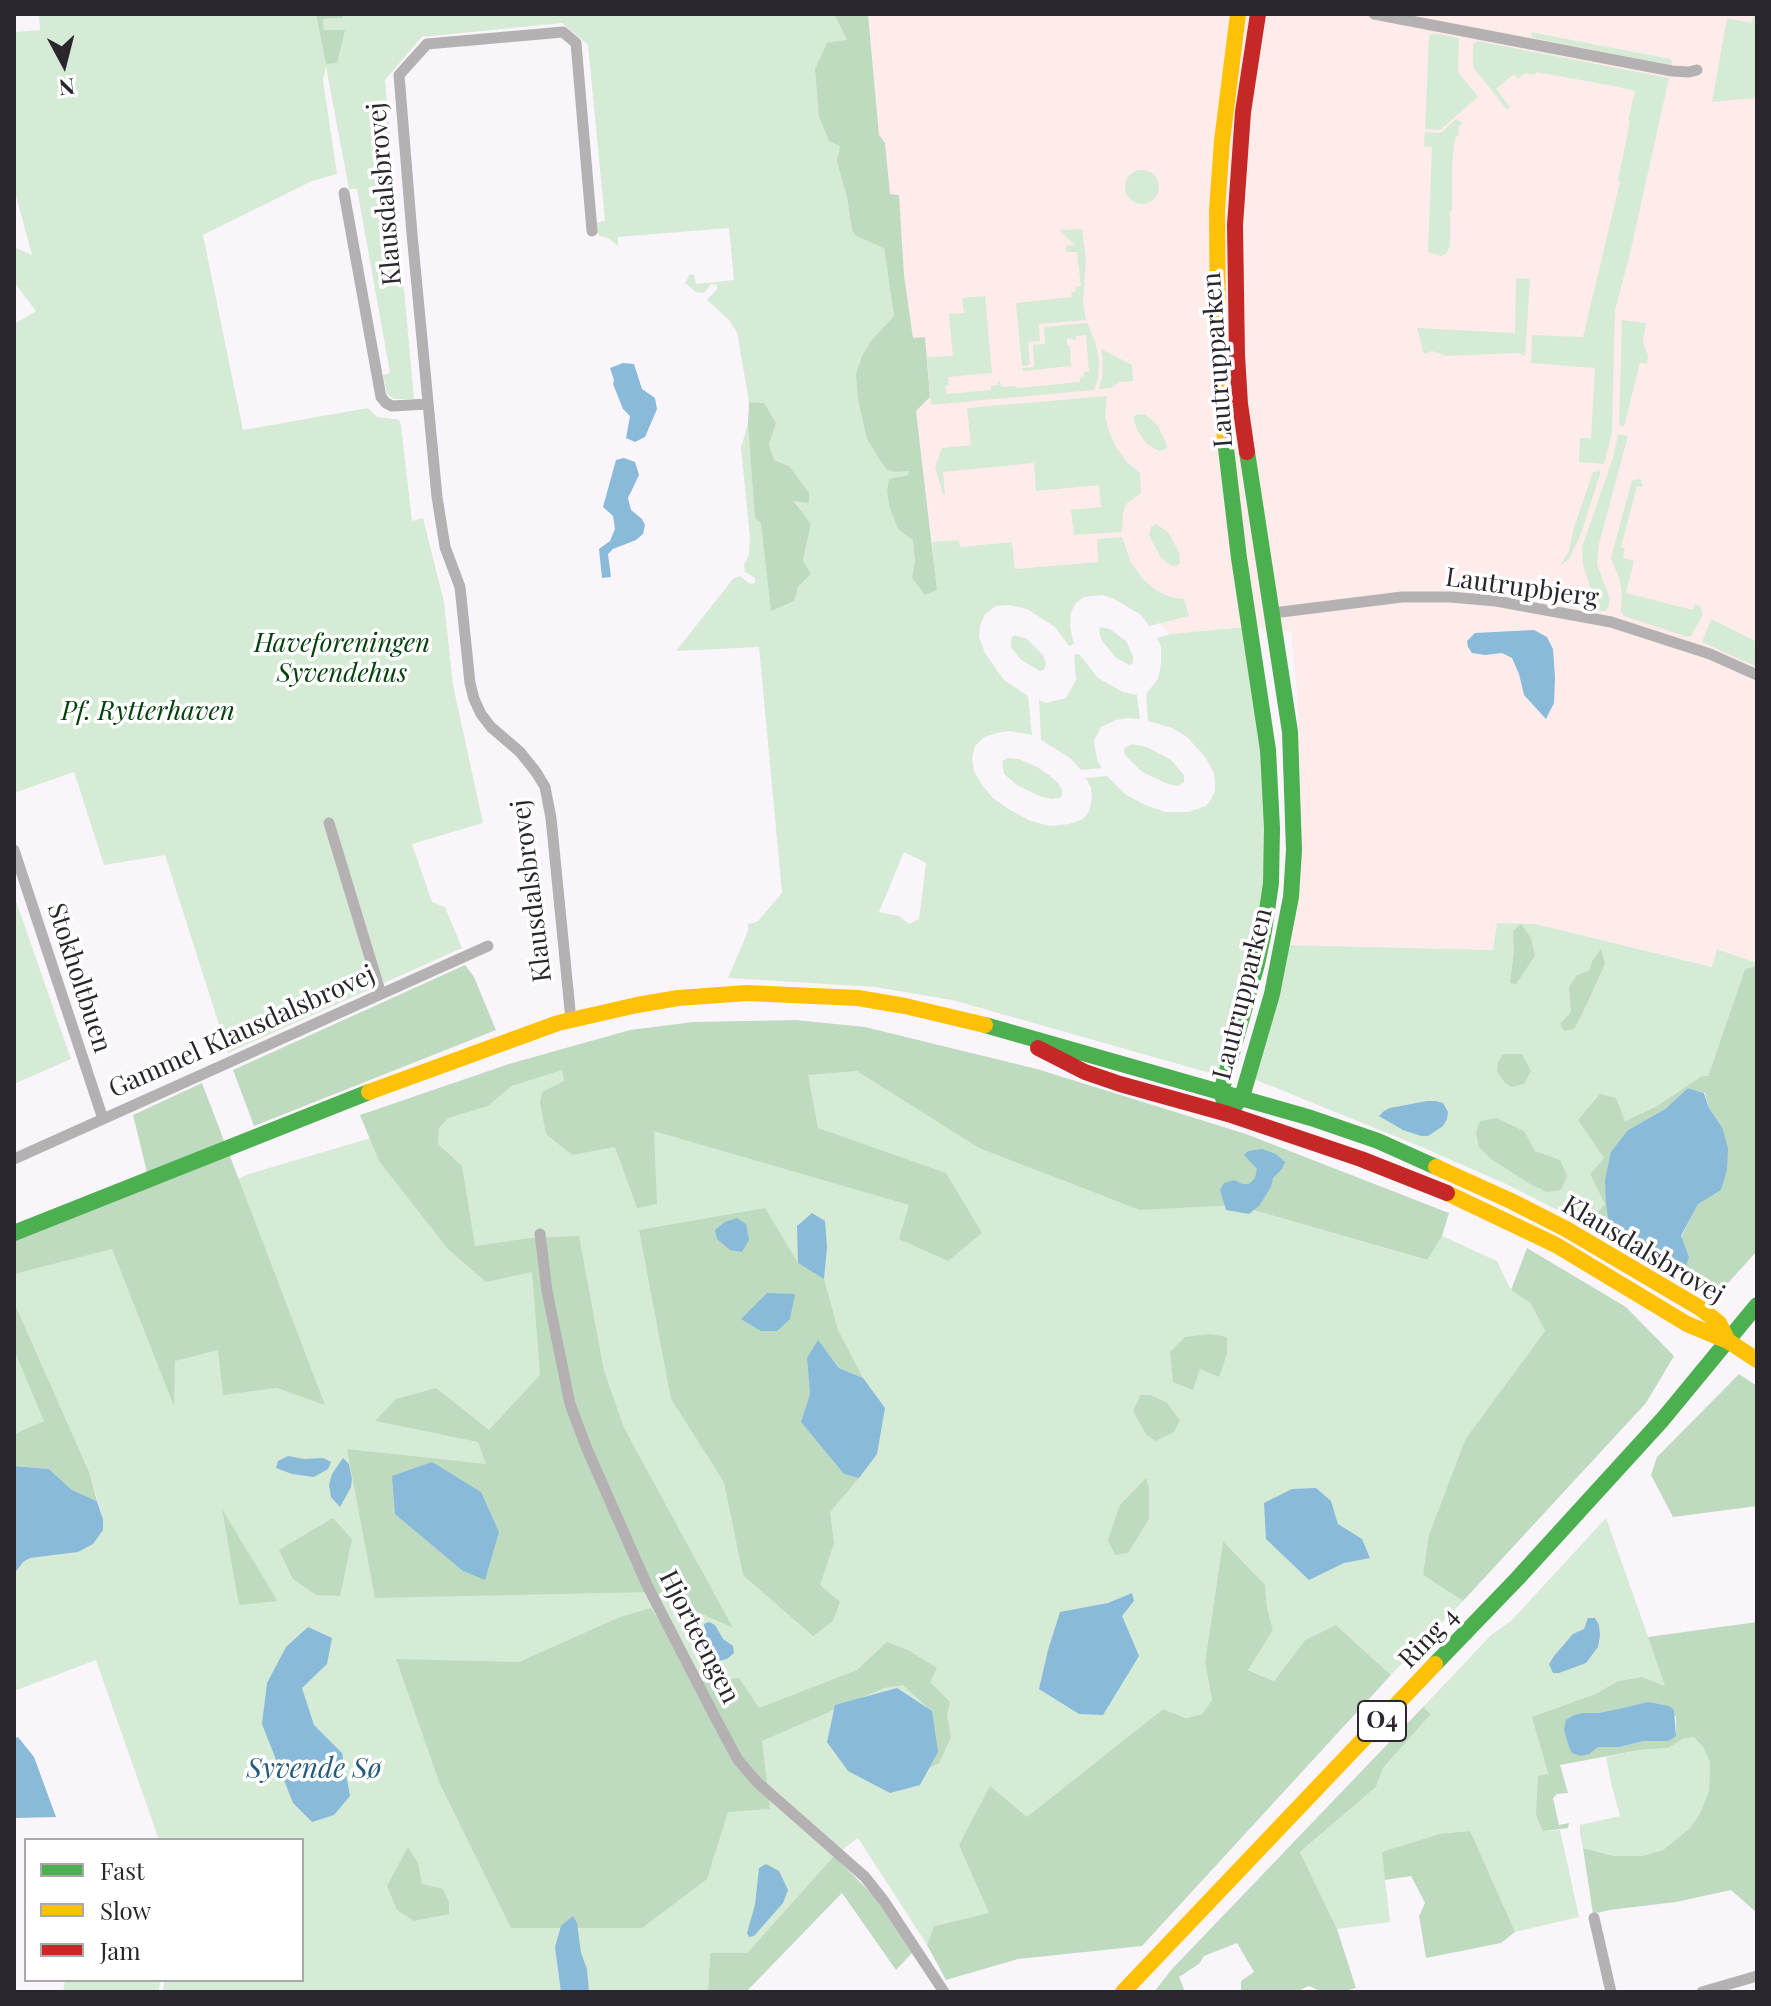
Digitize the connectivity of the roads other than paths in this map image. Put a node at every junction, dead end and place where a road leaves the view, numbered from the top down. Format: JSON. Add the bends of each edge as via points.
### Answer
{"nodes":[{"id":1,"x":1238,"y":14,"type":"edge"},
{"id":2,"x":1258,"y":14,"type":"edge"},
{"id":3,"x":1374,"y":14,"type":"edge"},
{"id":4,"x":1697,"y":70,"type":"dead end"},
{"id":5,"x":344,"y":193,"type":"dead end"},
{"id":6,"x":592,"y":231,"type":"dead end"},
{"id":7,"x":428,"y":404,"type":"junction"},
{"id":8,"x":1273,"y":613,"type":"junction"},
{"id":9,"x":1249,"y":616,"type":"junction"},
{"id":10,"x":1757,"y":675,"type":"edge"},
{"id":11,"x":329,"y":823,"type":"dead end"},
{"id":12,"x":14,"y":850,"type":"edge"},
{"id":13,"x":488,"y":946,"type":"dead end"},
{"id":14,"x":381,"y":994,"type":"junction"},
{"id":15,"x":571,"y":1020,"type":"junction"},
{"id":16,"x":997,"y":1028,"type":"junction"},
{"id":17,"x":1221,"y":1092,"type":"junction"},
{"id":18,"x":1242,"y":1097,"type":"junction"},
{"id":19,"x":1228,"y":1114,"type":"junction"},
{"id":20,"x":103,"y":1119,"type":"junction"},
{"id":21,"x":14,"y":1159,"type":"edge"},
{"id":22,"x":14,"y":1233,"type":"edge"},
{"id":23,"x":540,"y":1234,"type":"dead end"},
{"id":24,"x":1757,"y":1305,"type":"edge"},
{"id":25,"x":1728,"y":1341,"type":"junction"},
{"id":26,"x":1757,"y":1360,"type":"edge"},
{"id":27,"x":1594,"y":1918,"type":"dead end"},
{"id":28,"x":1757,"y":1976,"type":"edge"},
{"id":29,"x":944,"y":1992,"type":"edge"},
{"id":30,"x":1123,"y":1992,"type":"edge"},
{"id":31,"x":1611,"y":1992,"type":"edge"},
{"id":32,"x":1702,"y":1992,"type":"edge"}],
"edges":[{"from":1,"to":9,"type":"street","name":"Lautrupparken","via":[[1222,141],[1216,290],[1226,457]]},
{"from":2,"to":8,"type":"street","name":"Lautrupparken","via":[[1241,137],[1235,280],[1240,404]]},
{"from":3,"to":4,"type":"street","via":[[1672,71]]},
{"from":5,"to":7,"type":"street","name":"Klausdalsbrovej","via":[[381,397],[392,406]]},
{"from":6,"to":7,"type":"street","name":"Klausdalsbrovej","via":[[576,43],[563,32],[427,44],[399,75]]},
{"from":7,"to":15,"type":"street","name":"Klausdalsbrovej","via":[[445,547],[460,587],[474,699],[545,787]]},
{"from":8,"to":9,"type":"street"},
{"from":8,"to":10,"type":"street","name":"Lautrupbjerg","via":[[1402,597],[1496,601],[1611,622]]},
{"from":8,"to":18,"type":"street","name":"Lautrupparken","via":[[1290,732],[1291,897],[1272,994]]},
{"from":9,"to":17,"type":"street","name":"Lautrupparken","via":[[1268,750],[1271,883],[1257,964]]},
{"from":11,"to":14,"type":"street"},
{"from":12,"to":20,"type":"street","name":"Stokholtbuen"},
{"from":13,"to":14,"type":"street","name":"Gammel Klausdalsbrovej"},
{"from":14,"to":20,"type":"street","name":"Gammel Klausdalsbrovej"},
{"from":15,"to":16,"type":"street","name":"Klausdalsbrovej","via":[[678,998],[787,993],[858,998]]},
{"from":15,"to":22,"type":"street","name":"Klausdalsbrovej","via":[[386,1085]]},
{"from":16,"to":17,"type":"street","name":"Klausdalsbrovej"},
{"from":16,"to":19,"type":"street","name":"Klausdalsbrovej","via":[[1085,1072]]},
{"from":17,"to":18,"type":"street","name":"Klausdalsbrovej"},
{"from":17,"to":19,"type":"street","name":"Lautrupparken"},
{"from":18,"to":19,"type":"street","name":"Lautrupparken"},
{"from":18,"to":25,"type":"street","name":"Klausdalsbrovej","via":[[1378,1141],[1511,1201],[1700,1308],[1719,1323]]},
{"from":19,"to":25,"type":"street","name":"Klausdalsbrovej","via":[[1446,1193],[1556,1245],[1687,1324]]},
{"from":20,"to":21,"type":"street","name":"Gammel Klausdalsbrovej"},
{"from":23,"to":29,"type":"street","name":"Hjorteengen","via":[[570,1404],[647,1585],[716,1719],[757,1782],[865,1877]]},
{"from":24,"to":25,"type":"street","name":"Ring 4","number":"O4"},
{"from":25,"to":26,"type":"street"},
{"from":25,"to":30,"type":"street","name":"Ring 4","number":"O4","via":[[1517,1579]]},
{"from":27,"to":31,"type":"street"},
{"from":28,"to":32,"type":"street"}]}
